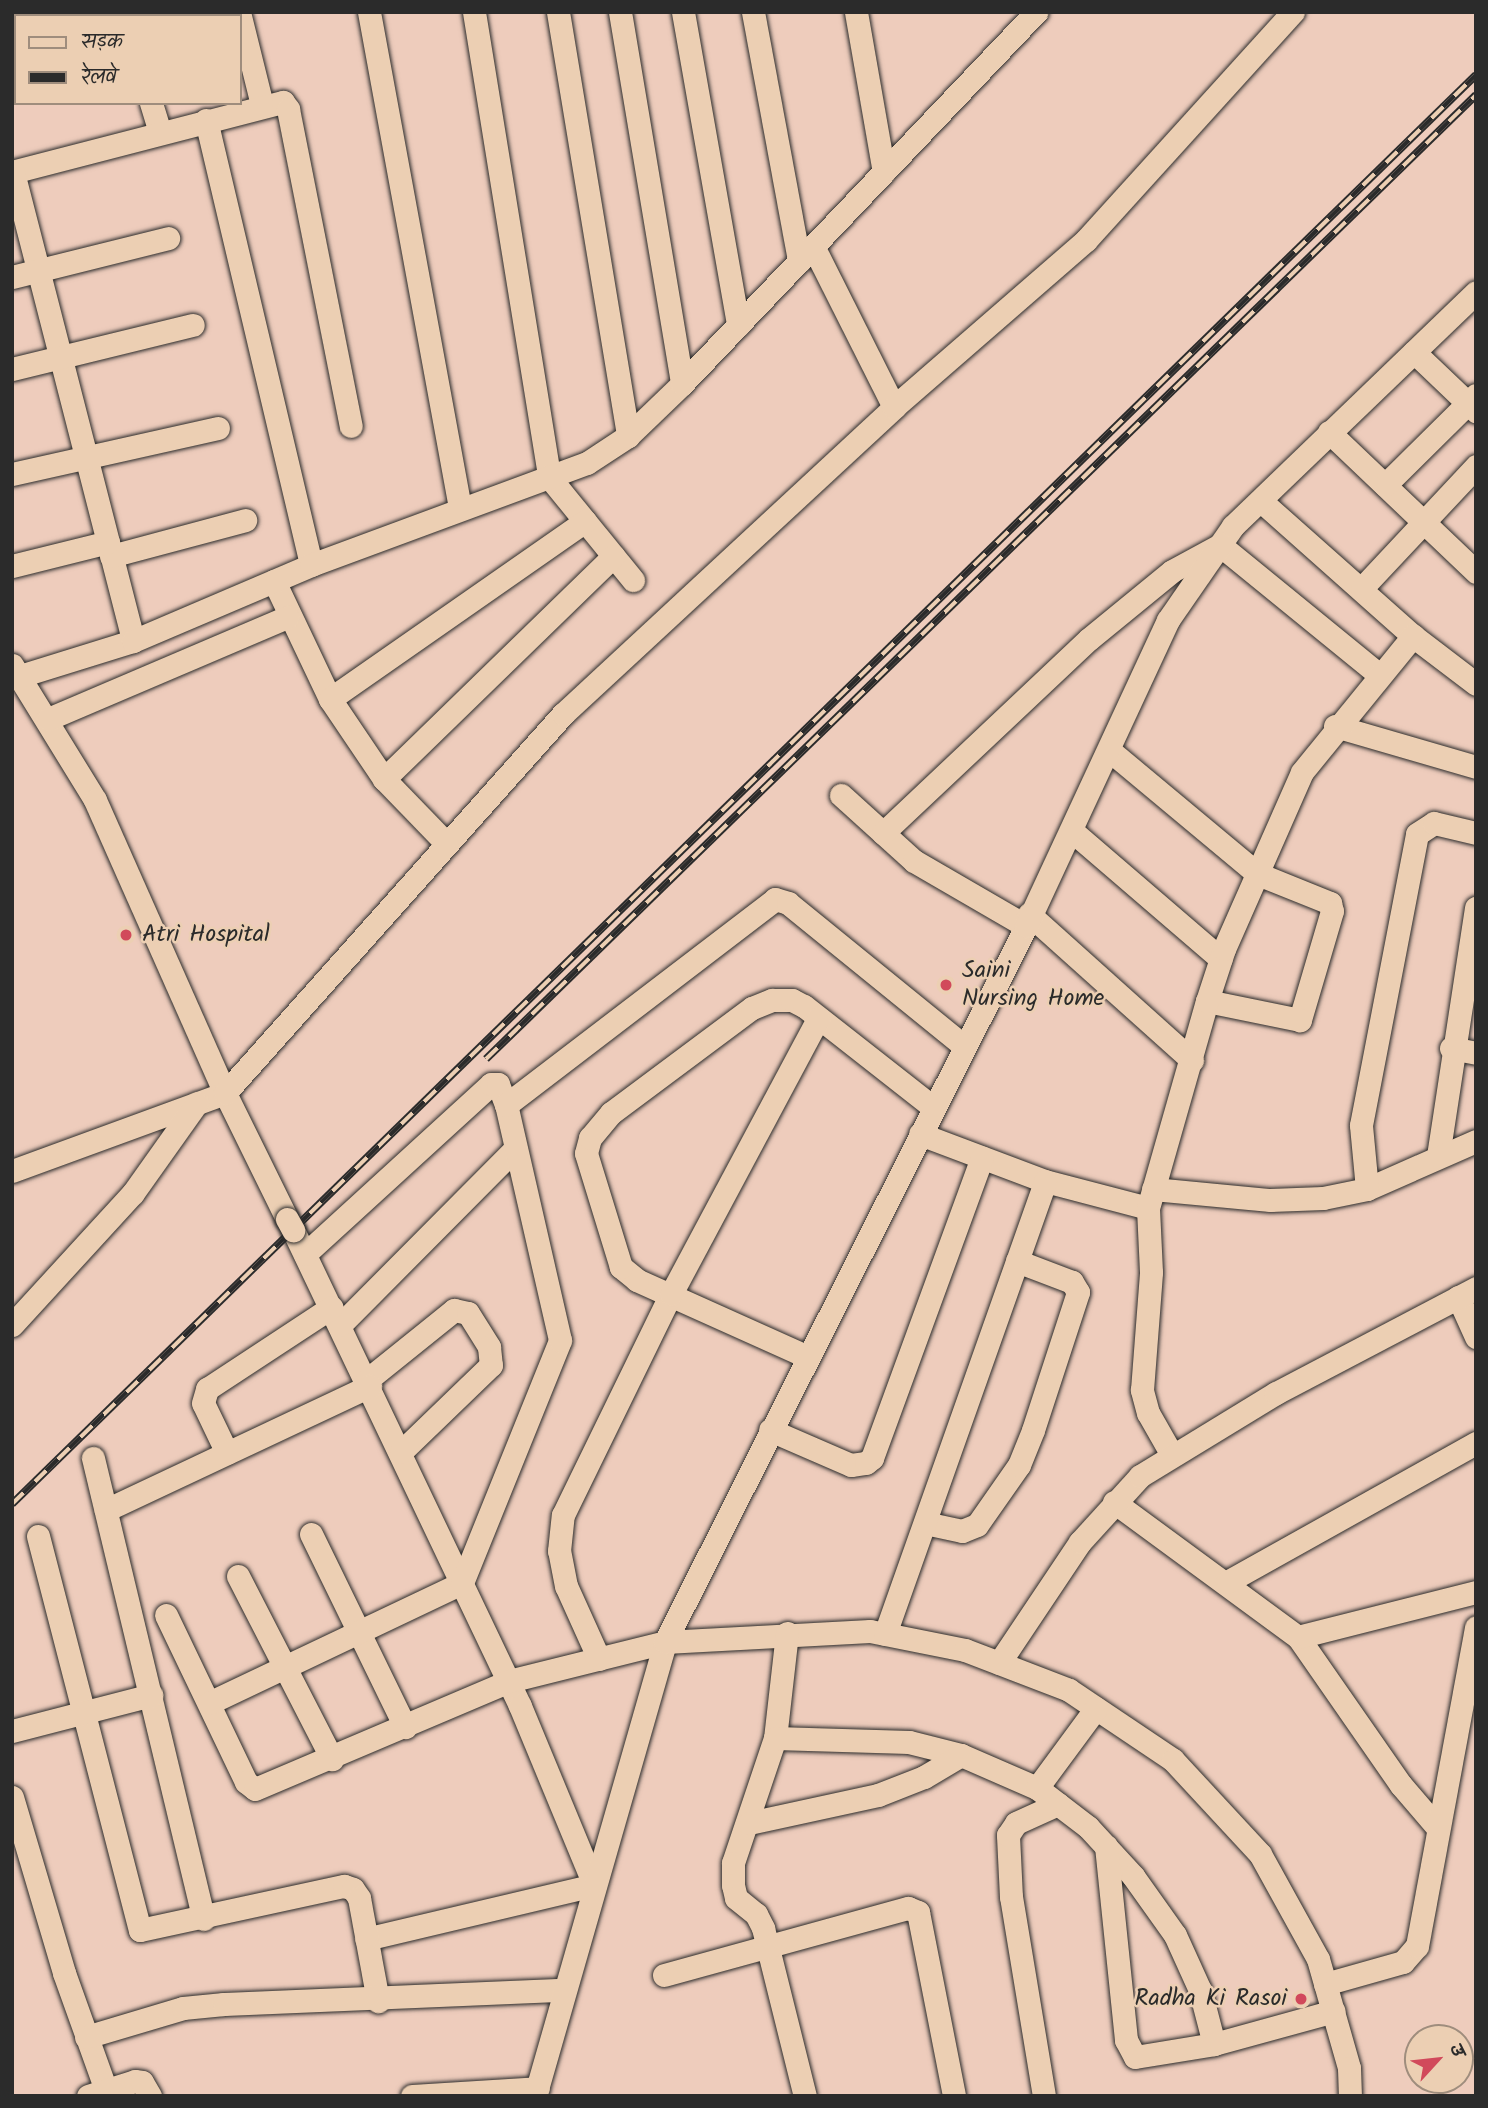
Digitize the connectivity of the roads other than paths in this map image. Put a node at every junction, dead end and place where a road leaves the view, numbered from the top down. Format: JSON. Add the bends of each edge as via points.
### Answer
{"nodes":[{"id":1,"x":369,"y":12,"type":"edge"},
{"id":2,"x":474,"y":12,"type":"edge"},
{"id":3,"x":558,"y":12,"type":"edge"},
{"id":4,"x":620,"y":12,"type":"edge"},
{"id":5,"x":683,"y":12,"type":"edge"},
{"id":6,"x":753,"y":12,"type":"edge"},
{"id":7,"x":856,"y":12,"type":"edge"},
{"id":8,"x":1036,"y":12,"type":"edge"},
{"id":9,"x":1293,"y":12,"type":"edge"},
{"id":10,"x":242,"y":24,"type":"edge"},
{"id":11,"x":152,"y":105,"type":"edge"},
{"id":12,"x":262,"y":105,"type":"junction"},
{"id":13,"x":206,"y":120,"type":"junction"},
{"id":14,"x":160,"y":133,"type":"junction"},
{"id":15,"x":12,"y":172,"type":"edge"},
{"id":16,"x":884,"y":172,"type":"junction"},
{"id":17,"x":168,"y":238,"type":"dead end"},
{"id":18,"x":806,"y":254,"type":"junction"},
{"id":19,"x":40,"y":270,"type":"junction"},
{"id":20,"x":12,"y":277,"type":"edge"},
{"id":21,"x":1472,"y":302,"type":"edge"},
{"id":22,"x":193,"y":325,"type":"dead end"},
{"id":23,"x":738,"y":325,"type":"junction"},
{"id":24,"x":1414,"y":352,"type":"junction"},
{"id":25,"x":61,"y":357,"type":"junction"},
{"id":26,"x":12,"y":369,"type":"edge"},
{"id":27,"x":682,"y":384,"type":"junction"},
{"id":28,"x":1473,"y":403,"type":"edge"},
{"id":29,"x":894,"y":407,"type":"junction"},
{"id":30,"x":351,"y":426,"type":"dead end"},
{"id":31,"x":218,"y":429,"type":"dead end"},
{"id":32,"x":1329,"y":432,"type":"junction"},
{"id":33,"x":628,"y":436,"type":"junction"},
{"id":34,"x":87,"y":458,"type":"junction"},
{"id":35,"x":1476,"y":466,"type":"edge"},
{"id":36,"x":12,"y":474,"type":"edge"},
{"id":37,"x":549,"y":477,"type":"junction"},
{"id":38,"x":1385,"y":485,"type":"junction"},
{"id":39,"x":1261,"y":501,"type":"junction"},
{"id":40,"x":460,"y":508,"type":"junction"},
{"id":41,"x":245,"y":520,"type":"dead end"},
{"id":42,"x":585,"y":521,"type":"junction"},
{"id":43,"x":1422,"y":525,"type":"junction"},
{"id":44,"x":1220,"y":545,"type":"junction"},
{"id":45,"x":110,"y":549,"type":"junction"},
{"id":46,"x":613,"y":556,"type":"junction"},
{"id":47,"x":311,"y":565,"type":"junction"},
{"id":48,"x":12,"y":566,"type":"edge"},
{"id":49,"x":1474,"y":568,"type":"edge"},
{"id":50,"x":633,"y":580,"type":"dead end"},
{"id":51,"x":274,"y":581,"type":"junction"},
{"id":52,"x":1362,"y":588,"type":"junction"},
{"id":53,"x":287,"y":617,"type":"junction"},
{"id":54,"x":1413,"y":636,"type":"junction"},
{"id":55,"x":133,"y":641,"type":"junction"},
{"id":56,"x":1378,"y":674,"type":"junction"},
{"id":57,"x":1472,"y":675,"type":"edge"},
{"id":58,"x":17,"y":677,"type":"edge"},
{"id":59,"x":330,"y":699,"type":"junction"},
{"id":60,"x":48,"y":719,"type":"junction"},
{"id":61,"x":1335,"y":726,"type":"junction"},
{"id":62,"x":1109,"y":750,"type":"junction"},
{"id":63,"x":1476,"y":767,"type":"edge"},
{"id":64,"x":384,"y":779,"type":"junction"},
{"id":65,"x":841,"y":795,"type":"dead end"},
{"id":66,"x":1072,"y":831,"type":"junction"},
{"id":67,"x":883,"y":833,"type":"junction"},
{"id":68,"x":1476,"y":833,"type":"edge"},
{"id":69,"x":446,"y":843,"type":"junction"},
{"id":70,"x":1258,"y":874,"type":"junction"},
{"id":71,"x":1476,"y":908,"type":"edge"},
{"id":72,"x":1028,"y":920,"type":"junction"},
{"id":73,"x":1222,"y":959,"type":"junction"},
{"id":74,"x":1208,"y":1001,"type":"junction"},
{"id":75,"x":818,"y":1019,"type":"junction"},
{"id":76,"x":964,"y":1046,"type":"junction"},
{"id":77,"x":1451,"y":1048,"type":"junction"},
{"id":78,"x":1476,"y":1053,"type":"edge"},
{"id":79,"x":1192,"y":1060,"type":"junction"},
{"id":80,"x":225,"y":1093,"type":"junction"},
{"id":81,"x":197,"y":1103,"type":"junction"},
{"id":82,"x":506,"y":1105,"type":"junction"},
{"id":83,"x":933,"y":1107,"type":"junction"},
{"id":84,"x":920,"y":1134,"type":"junction"},
{"id":85,"x":1476,"y":1142,"type":"edge"},
{"id":86,"x":514,"y":1150,"type":"junction"},
{"id":87,"x":1438,"y":1156,"type":"junction"},
{"id":88,"x":982,"y":1158,"type":"junction"},
{"id":89,"x":12,"y":1171,"type":"edge"},
{"id":90,"x":1045,"y":1181,"type":"junction"},
{"id":91,"x":1367,"y":1189,"type":"junction"},
{"id":92,"x":1151,"y":1198,"type":"junction"},
{"id":93,"x":305,"y":1254,"type":"junction"},
{"id":94,"x":1017,"y":1261,"type":"junction"},
{"id":95,"x":1467,"y":1293,"type":"edge"},
{"id":96,"x":671,"y":1294,"type":"junction"},
{"id":97,"x":336,"y":1316,"type":"junction"},
{"id":98,"x":12,"y":1325,"type":"edge"},
{"id":99,"x":1476,"y":1337,"type":"edge"},
{"id":100,"x":808,"y":1357,"type":"junction"},
{"id":101,"x":368,"y":1383,"type":"junction"},
{"id":102,"x":770,"y":1430,"type":"junction"},
{"id":103,"x":1476,"y":1443,"type":"edge"},
{"id":104,"x":401,"y":1452,"type":"junction"},
{"id":105,"x":227,"y":1453,"type":"junction"},
{"id":106,"x":1172,"y":1455,"type":"junction"},
{"id":107,"x":93,"y":1458,"type":"dead end"},
{"id":108,"x":1114,"y":1502,"type":"junction"},
{"id":109,"x":106,"y":1510,"type":"junction"},
{"id":110,"x":925,"y":1523,"type":"junction"},
{"id":111,"x":312,"y":1534,"type":"dead end"},
{"id":112,"x":38,"y":1536,"type":"dead end"},
{"id":113,"x":238,"y":1576,"type":"dead end"},
{"id":114,"x":1227,"y":1582,"type":"junction"},
{"id":115,"x":462,"y":1583,"type":"junction"},
{"id":116,"x":1476,"y":1592,"type":"edge"},
{"id":117,"x":166,"y":1615,"type":"dead end"},
{"id":118,"x":1476,"y":1627,"type":"edge"},
{"id":119,"x":359,"y":1632,"type":"junction"},
{"id":120,"x":787,"y":1633,"type":"junction"},
{"id":121,"x":885,"y":1634,"type":"junction"},
{"id":122,"x":1298,"y":1637,"type":"junction"},
{"id":123,"x":665,"y":1642,"type":"junction"},
{"id":124,"x":598,"y":1659,"type":"junction"},
{"id":125,"x":999,"y":1663,"type":"junction"},
{"id":126,"x":285,"y":1668,"type":"junction"},
{"id":127,"x":509,"y":1681,"type":"junction"},
{"id":128,"x":151,"y":1695,"type":"junction"},
{"id":129,"x":209,"y":1703,"type":"junction"},
{"id":130,"x":1096,"y":1709,"type":"junction"},
{"id":131,"x":83,"y":1713,"type":"junction"},
{"id":132,"x":405,"y":1727,"type":"junction"},
{"id":133,"x":12,"y":1731,"type":"edge"},
{"id":134,"x":775,"y":1738,"type":"junction"},
{"id":135,"x":961,"y":1755,"type":"junction"},
{"id":136,"x":331,"y":1759,"type":"junction"},
{"id":137,"x":1037,"y":1788,"type":"junction"},
{"id":138,"x":13,"y":1801,"type":"edge"},
{"id":139,"x":1058,"y":1804,"type":"junction"},
{"id":140,"x":749,"y":1823,"type":"junction"},
{"id":141,"x":1437,"y":1827,"type":"junction"},
{"id":142,"x":1106,"y":1846,"type":"junction"},
{"id":143,"x":594,"y":1885,"type":"junction"},
{"id":144,"x":204,"y":1919,"type":"junction"},
{"id":145,"x":366,"y":1939,"type":"junction"},
{"id":146,"x":767,"y":1947,"type":"junction"},
{"id":147,"x":664,"y":1975,"type":"dead end"},
{"id":148,"x":1325,"y":1984,"type":"junction"},
{"id":149,"x":564,"y":1990,"type":"junction"},
{"id":150,"x":378,"y":2001,"type":"junction"},
{"id":151,"x":1334,"y":2011,"type":"junction"},
{"id":152,"x":86,"y":2037,"type":"junction"},
{"id":153,"x":1214,"y":2044,"type":"junction"},
{"id":154,"x":536,"y":2092,"type":"edge"},
{"id":155,"x":97,"y":2093,"type":"edge"},
{"id":156,"x":150,"y":2096,"type":"edge"},
{"id":157,"x":412,"y":2096,"type":"edge"},
{"id":158,"x":805,"y":2096,"type":"edge"},
{"id":159,"x":954,"y":2096,"type":"edge"},
{"id":160,"x":1044,"y":2096,"type":"edge"},
{"id":161,"x":1350,"y":2096,"type":"edge"}],
"edges":[{"from":1,"to":40,"type":"street"},
{"from":2,"to":37,"type":"street"},
{"from":3,"to":33,"type":"street"},
{"from":4,"to":27,"type":"street"},
{"from":5,"to":23,"type":"street"},
{"from":6,"to":18,"type":"street"},
{"from":7,"to":16,"type":"street"},
{"from":8,"to":16,"type":"street"},
{"from":9,"to":29,"type":"street","via":[[1086,240]]},
{"from":10,"to":12,"type":"street"},
{"from":11,"to":14,"type":"street"},
{"from":12,"to":13,"type":"street"},
{"from":12,"to":30,"type":"street","via":[[276,101],[288,109]]},
{"from":13,"to":14,"type":"street"},
{"from":13,"to":47,"type":"street"},
{"from":14,"to":15,"type":"street"},
{"from":15,"to":19,"type":"street"},
{"from":16,"to":18,"type":"street"},
{"from":17,"to":19,"type":"street"},
{"from":18,"to":23,"type":"street"},
{"from":18,"to":29,"type":"street"},
{"from":19,"to":20,"type":"street"},
{"from":19,"to":25,"type":"street"},
{"from":21,"to":24,"type":"street"},
{"from":22,"to":25,"type":"street"},
{"from":23,"to":27,"type":"street"},
{"from":24,"to":28,"type":"street"},
{"from":24,"to":32,"type":"street"},
{"from":25,"to":26,"type":"street"},
{"from":25,"to":34,"type":"street"},
{"from":27,"to":33,"type":"street"},
{"from":28,"to":38,"type":"street"},
{"from":29,"to":69,"type":"street","via":[[563,714]]},
{"from":31,"to":34,"type":"street"},
{"from":32,"to":38,"type":"street"},
{"from":32,"to":39,"type":"street"},
{"from":33,"to":37,"type":"street","via":[[587,463]]},
{"from":34,"to":36,"type":"street"},
{"from":34,"to":45,"type":"street"},
{"from":35,"to":43,"type":"street"},
{"from":37,"to":40,"type":"street"},
{"from":37,"to":42,"type":"street"},
{"from":38,"to":43,"type":"street"},
{"from":39,"to":44,"type":"street"},
{"from":39,"to":52,"type":"street"},
{"from":40,"to":47,"type":"street"},
{"from":41,"to":45,"type":"street"},
{"from":42,"to":46,"type":"street"},
{"from":42,"to":59,"type":"street"},
{"from":43,"to":49,"type":"street"},
{"from":43,"to":52,"type":"street"},
{"from":44,"to":56,"type":"street"},
{"from":44,"to":62,"type":"street","via":[[1168,620]]},
{"from":44,"to":67,"type":"street","via":[[1172,570],[1088,639]]},
{"from":45,"to":48,"type":"street"},
{"from":45,"to":55,"type":"street"},
{"from":46,"to":50,"type":"street"},
{"from":46,"to":64,"type":"street"},
{"from":47,"to":51,"type":"street"},
{"from":51,"to":53,"type":"street"},
{"from":51,"to":55,"type":"street"},
{"from":52,"to":54,"type":"street"},
{"from":53,"to":59,"type":"street"},
{"from":53,"to":60,"type":"street"},
{"from":54,"to":56,"type":"street"},
{"from":54,"to":57,"type":"street"},
{"from":55,"to":58,"type":"street"},
{"from":56,"to":61,"type":"street"},
{"from":58,"to":60,"type":"street"},
{"from":59,"to":64,"type":"street"},
{"from":60,"to":80,"type":"street","via":[[95,800]]},
{"from":61,"to":63,"type":"street"},
{"from":61,"to":70,"type":"street","via":[[1302,772]]},
{"from":62,"to":66,"type":"street"},
{"from":62,"to":70,"type":"street"},
{"from":64,"to":69,"type":"street"},
{"from":65,"to":67,"type":"street"},
{"from":66,"to":72,"type":"street"},
{"from":66,"to":73,"type":"street"},
{"from":67,"to":72,"type":"street","via":[[914,861]]},
{"from":68,"to":91,"type":"street","via":[[1434,823],[1417,834],[1362,1125]]},
{"from":69,"to":80,"type":"street"},
{"from":70,"to":73,"type":"street"},
{"from":70,"to":74,"type":"street","via":[[1324,898],[1332,911],[1303,1016],[1295,1022]]},
{"from":71,"to":77,"type":"street"},
{"from":72,"to":76,"type":"street"},
{"from":72,"to":79,"type":"street"},
{"from":73,"to":74,"type":"street"},
{"from":74,"to":79,"type":"street"},
{"from":75,"to":83,"type":"street"},
{"from":75,"to":96,"type":"street"},
{"from":75,"to":96,"type":"street","via":[[792,1000],[772,1000],[752,1008],[611,1113],[590,1138],[586,1153],[621,1267],[637,1280]]},
{"from":76,"to":82,"type":"street","via":[[788,903],[775,899]]},
{"from":76,"to":83,"type":"street"},
{"from":77,"to":78,"type":"street"},
{"from":77,"to":87,"type":"street"},
{"from":79,"to":92,"type":"street"},
{"from":80,"to":81,"type":"street"},
{"from":80,"to":93,"type":"street","bridge":true},
{"from":81,"to":89,"type":"street"},
{"from":81,"to":98,"type":"street","via":[[133,1193]]},
{"from":82,"to":86,"type":"street"},
{"from":82,"to":93,"type":"street","via":[[498,1084],[491,1084]]},
{"from":83,"to":84,"type":"street"},
{"from":84,"to":88,"type":"street"},
{"from":84,"to":100,"type":"street"},
{"from":85,"to":87,"type":"street"},
{"from":86,"to":97,"type":"street"},
{"from":86,"to":115,"type":"street","via":[[560,1340]]},
{"from":87,"to":91,"type":"street"},
{"from":88,"to":90,"type":"street"},
{"from":88,"to":102,"type":"street","via":[[872,1458],[866,1464],[850,1465]]},
{"from":90,"to":92,"type":"street"},
{"from":90,"to":94,"type":"street"},
{"from":91,"to":92,"type":"street","via":[[1324,1198]]},
{"from":92,"to":106,"type":"street","via":[[1142,1390],[1148,1413]]},
{"from":93,"to":97,"type":"street"},
{"from":94,"to":110,"type":"street"},
{"from":94,"to":110,"type":"street","via":[[1072,1282],[1078,1292],[1033,1430],[1019,1465],[977,1525],[962,1531]]},
{"from":95,"to":99,"type":"street"},
{"from":95,"to":106,"type":"street","via":[[1276,1393]]},
{"from":96,"to":100,"type":"street"},
{"from":96,"to":124,"type":"street","via":[[564,1515],[559,1551],[566,1586]]},
{"from":97,"to":101,"type":"street"},
{"from":97,"to":105,"type":"street","via":[[202,1395]]},
{"from":100,"to":102,"type":"street"},
{"from":101,"to":104,"type":"street"},
{"from":101,"to":104,"type":"street","via":[[454,1310],[468,1313],[489,1347],[491,1365]]},
{"from":101,"to":105,"type":"street"},
{"from":102,"to":123,"type":"street"},
{"from":103,"to":114,"type":"street"},
{"from":104,"to":115,"type":"street"},
{"from":105,"to":109,"type":"street"},
{"from":106,"to":108,"type":"street","via":[[1140,1476]]},
{"from":107,"to":109,"type":"street"},
{"from":108,"to":114,"type":"street"},
{"from":108,"to":125,"type":"street","via":[[1080,1542]]},
{"from":109,"to":128,"type":"street"},
{"from":110,"to":121,"type":"street"},
{"from":111,"to":119,"type":"street"},
{"from":112,"to":131,"type":"street"},
{"from":113,"to":126,"type":"street"},
{"from":114,"to":122,"type":"street"},
{"from":115,"to":119,"type":"street"},
{"from":115,"to":127,"type":"street"},
{"from":116,"to":122,"type":"street"},
{"from":117,"to":129,"type":"street"},
{"from":118,"to":141,"type":"street"},
{"from":119,"to":126,"type":"street"},
{"from":119,"to":132,"type":"street"},
{"from":120,"to":121,"type":"street"},
{"from":120,"to":123,"type":"street"},
{"from":120,"to":134,"type":"street"},
{"from":121,"to":125,"type":"street","via":[[965,1650]]},
{"from":122,"to":141,"type":"street","via":[[1401,1785]]},
{"from":123,"to":124,"type":"street"},
{"from":123,"to":143,"type":"street"},
{"from":124,"to":127,"type":"street"},
{"from":125,"to":130,"type":"street","via":[[1069,1690]]},
{"from":126,"to":129,"type":"street"},
{"from":126,"to":136,"type":"street"},
{"from":127,"to":132,"type":"street"},
{"from":127,"to":143,"type":"street"},
{"from":128,"to":131,"type":"street"},
{"from":128,"to":144,"type":"street"},
{"from":129,"to":136,"type":"street","via":[[246,1782],[255,1789]]},
{"from":130,"to":137,"type":"street"},
{"from":130,"to":148,"type":"street","via":[[1173,1760],[1260,1854],[1318,1959]]},
{"from":131,"to":133,"type":"street"},
{"from":131,"to":144,"type":"street","via":[[135,1923],[146,1931]]},
{"from":132,"to":136,"type":"street"},
{"from":134,"to":135,"type":"street","via":[[909,1742]]},
{"from":134,"to":140,"type":"street"},
{"from":135,"to":137,"type":"street"},
{"from":135,"to":140,"type":"street","via":[[878,1795]]},
{"from":137,"to":139,"type":"street"},
{"from":138,"to":152,"type":"street"},
{"from":139,"to":142,"type":"street"},
{"from":139,"to":160,"type":"street","via":[[1016,1823],[1008,1835],[1012,1897]]},
{"from":140,"to":146,"type":"street","via":[[733,1863],[733,1885],[736,1898],[756,1914]]},
{"from":141,"to":148,"type":"street","via":[[1411,1956]]},
{"from":142,"to":153,"type":"street","via":[[1175,1935],[1200,1990]]},
{"from":142,"to":153,"type":"street","via":[[1129,2050],[1143,2059]]},
{"from":143,"to":145,"type":"street"},
{"from":143,"to":149,"type":"street"},
{"from":144,"to":145,"type":"street","via":[[344,1886],[359,1898]]},
{"from":145,"to":150,"type":"street"},
{"from":146,"to":147,"type":"street"},
{"from":146,"to":158,"type":"street"},
{"from":146,"to":159,"type":"street","via":[[908,1908],[918,1912]]},
{"from":148,"to":151,"type":"street"},
{"from":149,"to":150,"type":"street"},
{"from":149,"to":154,"type":"street"},
{"from":150,"to":152,"type":"street","via":[[183,2008]]},
{"from":151,"to":153,"type":"street"},
{"from":151,"to":161,"type":"street"},
{"from":152,"to":155,"type":"street"},
{"from":154,"to":157,"type":"street"},
{"from":155,"to":156,"type":"street","via":[[135,2081],[142,2082]]}]}
